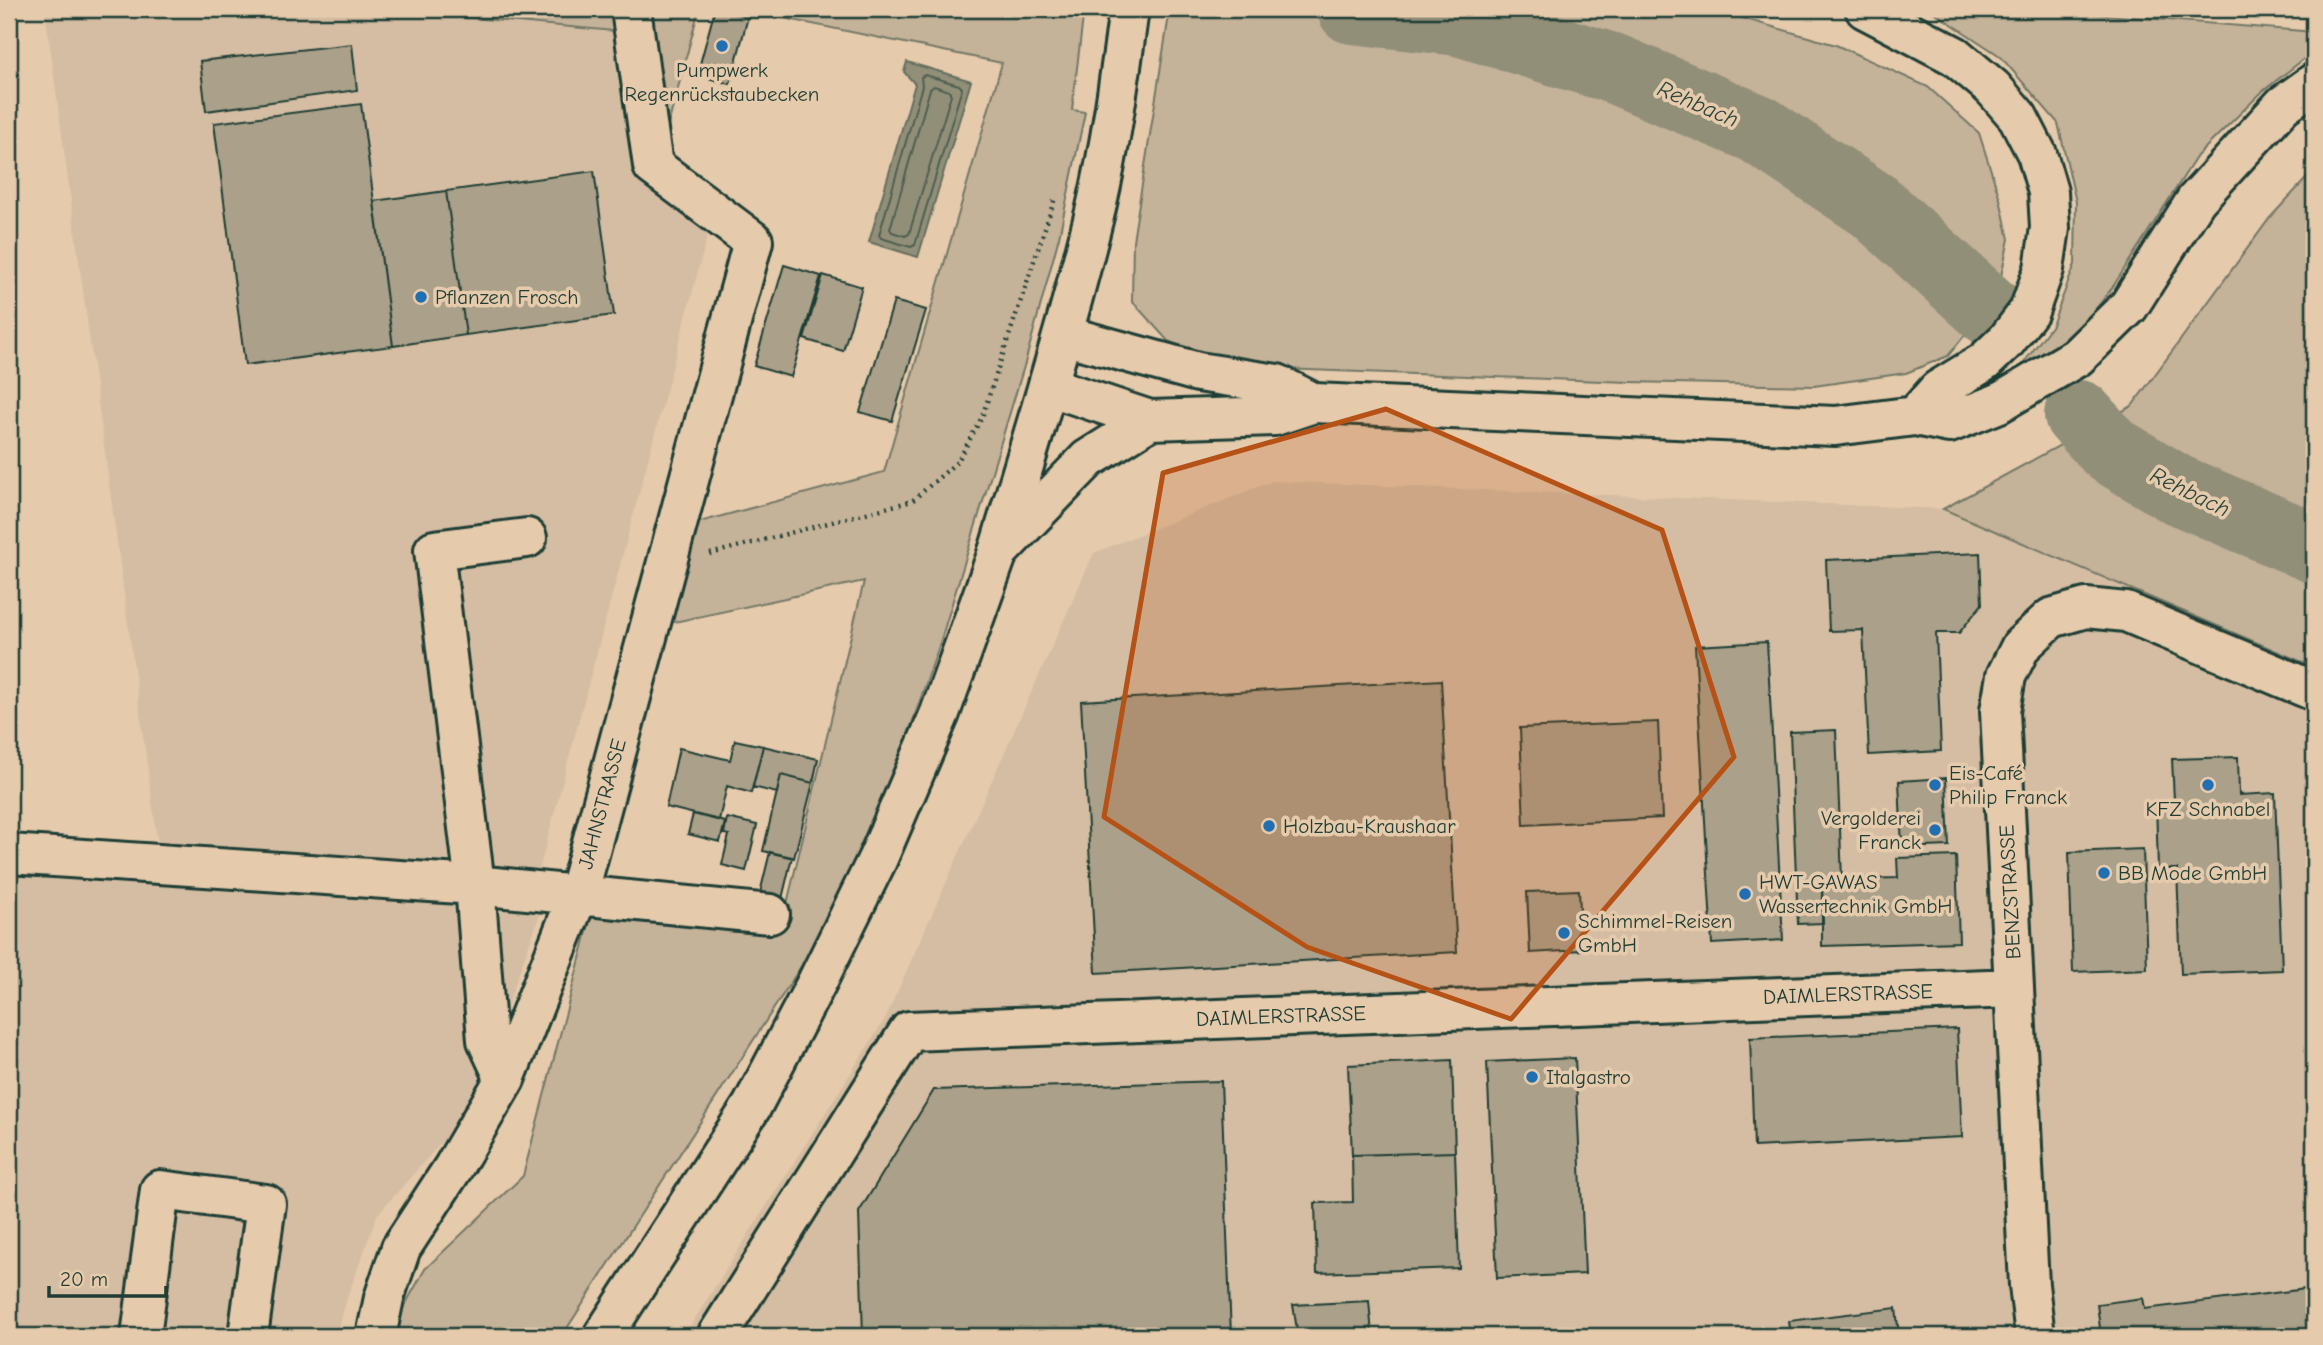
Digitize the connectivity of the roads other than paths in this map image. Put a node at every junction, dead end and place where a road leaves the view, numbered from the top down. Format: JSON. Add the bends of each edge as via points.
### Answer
{"nodes":[{"id":1,"x":631,"y":9,"type":"edge"},
{"id":2,"x":1129,"y":9,"type":"edge"},
{"id":3,"x":1865,"y":9,"type":"edge"},
{"id":4,"x":2314,"y":83,"type":"edge"},
{"id":5,"x":1063,"y":335,"type":"junction"},
{"id":6,"x":1048,"y":386,"type":"junction"},
{"id":7,"x":1314,"y":403,"type":"junction"},
{"id":8,"x":1915,"y":415,"type":"junction"},
{"id":9,"x":1150,"y":420,"type":"junction"},
{"id":10,"x":527,"y":538,"type":"dead end"},
{"id":11,"x":998,"y":552,"type":"junction"},
{"id":12,"x":2314,"y":691,"type":"edge"},
{"id":13,"x":9,"y":853,"type":"edge"},
{"id":14,"x":475,"y":885,"type":"junction"},
{"id":15,"x":578,"y":895,"type":"junction"},
{"id":16,"x":770,"y":914,"type":"dead end"},
{"id":17,"x":2014,"y":988,"type":"junction"},
{"id":18,"x":505,"y":1079,"type":"junction"},
{"id":19,"x":149,"y":1335,"type":"edge"},
{"id":20,"x":248,"y":1336,"type":"edge"},
{"id":21,"x":376,"y":1336,"type":"edge"},
{"id":22,"x":603,"y":1336,"type":"edge"},
{"id":23,"x":716,"y":1336,"type":"edge"},
{"id":24,"x":2035,"y":1336,"type":"edge"}],
"edges":[{"from":1,"to":15,"type":"main road","name":"JAHNSTRASSE","via":[[653,166],[753,241]]},
{"from":2,"to":5,"type":"main road","via":[[1096,206]]},
{"from":3,"to":8,"type":"main road","via":[[1955,56],[1993,88],[2018,117],[2037,154],[2048,192],[2050,228],[2044,269],[2029,311],[1984,362],[1938,390]]},
{"from":4,"to":8,"type":"main road","via":[[2283,106],[2196,200],[2129,306],[2077,357],[1999,403],[1949,423]]},
{"from":5,"to":6,"type":"main road"},
{"from":5,"to":7,"type":"main road","via":[[1198,372],[1277,384]]},
{"from":6,"to":9,"type":"main road"},
{"from":6,"to":11,"type":"main road"},
{"from":7,"to":8,"type":"main road","via":[[1835,426]]},
{"from":7,"to":9,"type":"main road","via":[[1275,416]]},
{"from":9,"to":11,"type":"main road","via":[[1088,459]]},
{"from":10,"to":14,"type":"main road","via":[[434,550]]},
{"from":11,"to":22,"type":"main road","via":[[940,713],[878,858],[817,982],[752,1106]]},
{"from":12,"to":17,"type":"main road","name":"BENZSTRASSE","via":[[2126,612],[2086,608],[2051,618],[2021,646],[2006,676],[2000,710]]},
{"from":13,"to":14,"type":"main road"},
{"from":14,"to":15,"type":"main road"},
{"from":14,"to":18,"type":"main road","via":[[487,1040]]},
{"from":15,"to":16,"type":"main road"},
{"from":15,"to":18,"type":"main road","name":"JAHNSTRASSE"},
{"from":17,"to":23,"type":"main road","name":"DAIMLERSTRASSE","via":[[909,1031]]},
{"from":17,"to":24,"type":"main road","name":"BENZSTRASSE"},
{"from":18,"to":21,"type":"main road","name":"JAHNSTRASSE","via":[[401,1248]]},
{"from":19,"to":20,"type":"main road","via":[[160,1190],[266,1204]]}]}
